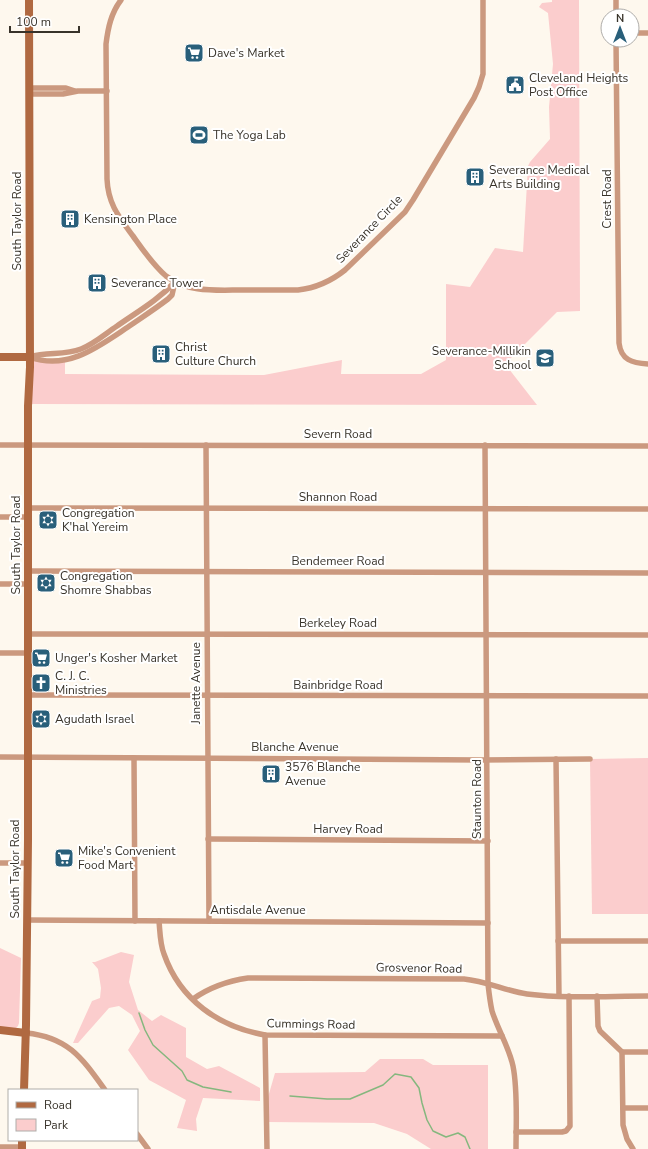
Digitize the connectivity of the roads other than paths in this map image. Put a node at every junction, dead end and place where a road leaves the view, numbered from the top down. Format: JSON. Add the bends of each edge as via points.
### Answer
{"nodes":[{"id":1,"x":29,"y":0,"type":"edge"},
{"id":2,"x":121,"y":0,"type":"edge"},
{"id":3,"x":483,"y":0,"type":"edge"},
{"id":4,"x":616,"y":48,"type":"edge"},
{"id":5,"x":29,"y":91,"type":"junction"},
{"id":6,"x":107,"y":91,"type":"junction"},
{"id":7,"x":176,"y":282,"type":"junction"},
{"id":8,"x":0,"y":357,"type":"edge"},
{"id":9,"x":30,"y":357,"type":"junction"},
{"id":10,"x":648,"y":364,"type":"edge"},
{"id":11,"x":0,"y":445,"type":"edge"},
{"id":12,"x":28,"y":445,"type":"junction"},
{"id":13,"x":206,"y":445,"type":"junction"},
{"id":14,"x":485,"y":446,"type":"junction"},
{"id":15,"x":648,"y":446,"type":"edge"},
{"id":16,"x":28,"y":508,"type":"junction"},
{"id":17,"x":207,"y":508,"type":"junction"},
{"id":18,"x":486,"y":509,"type":"junction"},
{"id":19,"x":648,"y":509,"type":"edge"},
{"id":20,"x":0,"y":517,"type":"edge"},
{"id":21,"x":28,"y":517,"type":"junction"},
{"id":22,"x":28,"y":571,"type":"junction"},
{"id":23,"x":207,"y":572,"type":"junction"},
{"id":24,"x":486,"y":573,"type":"junction"},
{"id":25,"x":648,"y":573,"type":"edge"},
{"id":26,"x":0,"y":584,"type":"edge"},
{"id":27,"x":28,"y":584,"type":"junction"},
{"id":28,"x":28,"y":634,"type":"junction"},
{"id":29,"x":207,"y":634,"type":"junction"},
{"id":30,"x":648,"y":634,"type":"edge"},
{"id":31,"x":486,"y":635,"type":"junction"},
{"id":32,"x":0,"y":653,"type":"edge"},
{"id":33,"x":28,"y":653,"type":"junction"},
{"id":34,"x":28,"y":695,"type":"junction"},
{"id":35,"x":207,"y":695,"type":"junction"},
{"id":36,"x":486,"y":696,"type":"junction"},
{"id":37,"x":648,"y":696,"type":"edge"},
{"id":38,"x":0,"y":757,"type":"edge"},
{"id":39,"x":28,"y":757,"type":"junction"},
{"id":40,"x":134,"y":758,"type":"junction"},
{"id":41,"x":208,"y":758,"type":"junction"},
{"id":42,"x":556,"y":759,"type":"junction"},
{"id":43,"x":590,"y":759,"type":"dead end"},
{"id":44,"x":488,"y":760,"type":"junction"},
{"id":45,"x":208,"y":840,"type":"junction"},
{"id":46,"x":488,"y":841,"type":"junction"},
{"id":47,"x":0,"y":863,"type":"edge"},
{"id":48,"x":28,"y":864,"type":"junction"},
{"id":49,"x":27,"y":920,"type":"junction"},
{"id":50,"x":135,"y":921,"type":"junction"},
{"id":51,"x":159,"y":921,"type":"junction"},
{"id":52,"x":209,"y":921,"type":"junction"},
{"id":53,"x":488,"y":923,"type":"junction"},
{"id":54,"x":558,"y":941,"type":"junction"},
{"id":55,"x":648,"y":941,"type":"edge"},
{"id":56,"x":488,"y":984,"type":"junction"},
{"id":57,"x":559,"y":996,"type":"junction"},
{"id":58,"x":569,"y":996,"type":"junction"},
{"id":59,"x":598,"y":996,"type":"junction"},
{"id":60,"x":648,"y":996,"type":"edge"},
{"id":61,"x":193,"y":999,"type":"junction"},
{"id":62,"x":0,"y":1030,"type":"edge"},
{"id":63,"x":26,"y":1033,"type":"junction"},
{"id":64,"x":265,"y":1035,"type":"junction"},
{"id":65,"x":502,"y":1036,"type":"junction"},
{"id":66,"x":622,"y":1052,"type":"junction"},
{"id":67,"x":648,"y":1052,"type":"edge"},
{"id":68,"x":24,"y":1089,"type":"edge"},
{"id":69,"x":104,"y":1089,"type":"edge"},
{"id":70,"x":622,"y":1108,"type":"junction"},
{"id":71,"x":648,"y":1108,"type":"edge"},
{"id":72,"x":516,"y":1132,"type":"junction"},
{"id":73,"x":138,"y":1135,"type":"edge"},
{"id":74,"x":22,"y":1145,"type":"edge"},
{"id":75,"x":0,"y":1147,"type":"edge"},
{"id":76,"x":148,"y":1149,"type":"edge"},
{"id":77,"x":267,"y":1149,"type":"edge"},
{"id":78,"x":516,"y":1149,"type":"edge"},
{"id":79,"x":633,"y":1149,"type":"edge"}],
"edges":[{"from":1,"to":5,"type":"main road","name":"South Taylor Road"},
{"from":2,"to":6,"type":"street","name":"Severance Circle","via":[[113,14],[106,44]]},
{"from":3,"to":7,"type":"street","name":"Severance Circle","via":[[483,74],[480,88],[405,212],[345,270],[324,283],[298,290],[208,290],[193,289]]},
{"from":4,"to":10,"type":"street","name":"Crest Road","via":[[619,343],[629,360]]},
{"from":5,"to":6,"type":"street","via":[[63,94]]},
{"from":5,"to":9,"type":"main road","name":"South Taylor Road"},
{"from":6,"to":7,"type":"street","name":"Severance Circle","via":[[107,179],[112,202],[121,220],[152,262]]},
{"from":7,"to":9,"type":"street","via":[[159,297],[87,346],[72,351]]},
{"from":8,"to":9,"type":"main road"},
{"from":9,"to":12,"type":"main road","name":"South Taylor Road"},
{"from":11,"to":12,"type":"street","name":"Severn Road"},
{"from":12,"to":13,"type":"street","name":"Severn Road"},
{"from":12,"to":16,"type":"main road","name":"South Taylor Road"},
{"from":13,"to":14,"type":"street","name":"Severn Road"},
{"from":13,"to":17,"type":"street","name":"Janette Avenue"},
{"from":14,"to":15,"type":"street","name":"Severn Road"},
{"from":14,"to":18,"type":"street","name":"Staunton Road"},
{"from":16,"to":17,"type":"street","name":"Shannon Road"},
{"from":16,"to":21,"type":"main road","name":"South Taylor Road"},
{"from":17,"to":18,"type":"street","name":"Shannon Road"},
{"from":17,"to":23,"type":"street","name":"Janette Avenue"},
{"from":18,"to":19,"type":"street","name":"Shannon Road"},
{"from":18,"to":24,"type":"street","name":"Staunton Road"},
{"from":20,"to":21,"type":"street"},
{"from":21,"to":22,"type":"main road","name":"South Taylor Road"},
{"from":22,"to":23,"type":"street","name":"Bendemeer Road"},
{"from":22,"to":27,"type":"main road","name":"South Taylor Road"},
{"from":23,"to":24,"type":"street","name":"Bendemeer Road"},
{"from":23,"to":29,"type":"street","name":"Janette Avenue"},
{"from":24,"to":25,"type":"street","name":"Bendemeer Road"},
{"from":24,"to":31,"type":"street","name":"Staunton Road"},
{"from":26,"to":27,"type":"street"},
{"from":27,"to":28,"type":"main road","name":"South Taylor Road"},
{"from":28,"to":29,"type":"street","name":"Berkeley Road"},
{"from":28,"to":33,"type":"main road","name":"South Taylor Road"},
{"from":29,"to":31,"type":"street","name":"Berkeley Road"},
{"from":29,"to":35,"type":"street","name":"Janette Avenue"},
{"from":30,"to":31,"type":"street","name":"Berkeley Road"},
{"from":31,"to":36,"type":"street","name":"Staunton Road"},
{"from":32,"to":33,"type":"street"},
{"from":33,"to":34,"type":"main road","name":"South Taylor Road"},
{"from":34,"to":35,"type":"street","name":"Bainbridge Road"},
{"from":34,"to":39,"type":"main road","name":"South Taylor Road"},
{"from":35,"to":36,"type":"street","name":"Bainbridge Road"},
{"from":35,"to":41,"type":"street","name":"Janette Avenue"},
{"from":36,"to":37,"type":"street","name":"Bainbridge Road"},
{"from":36,"to":44,"type":"street","name":"Staunton Road"},
{"from":38,"to":39,"type":"street","name":"Blanche Avenue"},
{"from":39,"to":40,"type":"street","name":"Blanche Avenue"},
{"from":39,"to":48,"type":"main road","name":"South Taylor Road"},
{"from":40,"to":41,"type":"street","name":"Blanche Avenue"},
{"from":40,"to":50,"type":"street"},
{"from":41,"to":44,"type":"street","name":"Blanche Avenue"},
{"from":41,"to":45,"type":"street","name":"Janette Avenue"},
{"from":42,"to":43,"type":"street","name":"Blanche Avenue"},
{"from":42,"to":44,"type":"street","name":"Blanche Avenue"},
{"from":42,"to":54,"type":"street"},
{"from":44,"to":46,"type":"street","name":"Staunton Road"},
{"from":45,"to":46,"type":"street","name":"Harvey Road"},
{"from":45,"to":52,"type":"street","name":"Janette Avenue"},
{"from":46,"to":53,"type":"street","name":"Staunton Road"},
{"from":47,"to":48,"type":"street"},
{"from":48,"to":49,"type":"main road","name":"South Taylor Road"},
{"from":49,"to":50,"type":"street","name":"Antisdale Avenue"},
{"from":49,"to":63,"type":"main road","name":"South Taylor Road"},
{"from":50,"to":51,"type":"street","name":"Antisdale Avenue"},
{"from":51,"to":52,"type":"street","name":"Antisdale Avenue"},
{"from":51,"to":61,"type":"street","name":"Cummings Road","via":[[163,953],[180,985]]},
{"from":52,"to":53,"type":"street","name":"Antisdale Avenue"},
{"from":53,"to":56,"type":"street","name":"Staunton Road"},
{"from":54,"to":55,"type":"street"},
{"from":54,"to":57,"type":"street"},
{"from":56,"to":57,"type":"street","name":"Grosvenor Road","via":[[526,994]]},
{"from":56,"to":61,"type":"street","name":"Grosvenor Road","via":[[464,980],[248,978],[223,983]]},
{"from":56,"to":65,"type":"street","name":"Staunton Road","via":[[492,1011]]},
{"from":57,"to":58,"type":"street","name":"Grosvenor Road"},
{"from":58,"to":59,"type":"street","name":"Grosvenor Road"},
{"from":58,"to":72,"type":"street","via":[[570,1126],[562,1132]]},
{"from":59,"to":60,"type":"street","name":"Grosvenor Road"},
{"from":59,"to":66,"type":"street","via":[[600,1031]]},
{"from":61,"to":64,"type":"street","name":"Cummings Road","via":[[222,1022]]},
{"from":62,"to":63,"type":"main road"},
{"from":63,"to":68,"type":"main road","name":"South Taylor Road"},
{"from":63,"to":69,"type":"street","via":[[41,1035],[62,1043],[79,1056]]},
{"from":64,"to":65,"type":"street","name":"Cummings Road"},
{"from":64,"to":77,"type":"street"},
{"from":65,"to":72,"type":"street","name":"Staunton Road","via":[[513,1066]]},
{"from":66,"to":67,"type":"street"},
{"from":66,"to":70,"type":"street"},
{"from":70,"to":71,"type":"street"},
{"from":70,"to":79,"type":"street","via":[[624,1133]]},
{"from":72,"to":78,"type":"street","name":"Staunton Road"},
{"from":73,"to":76,"type":"street"},
{"from":74,"to":75,"type":"street"}]}
